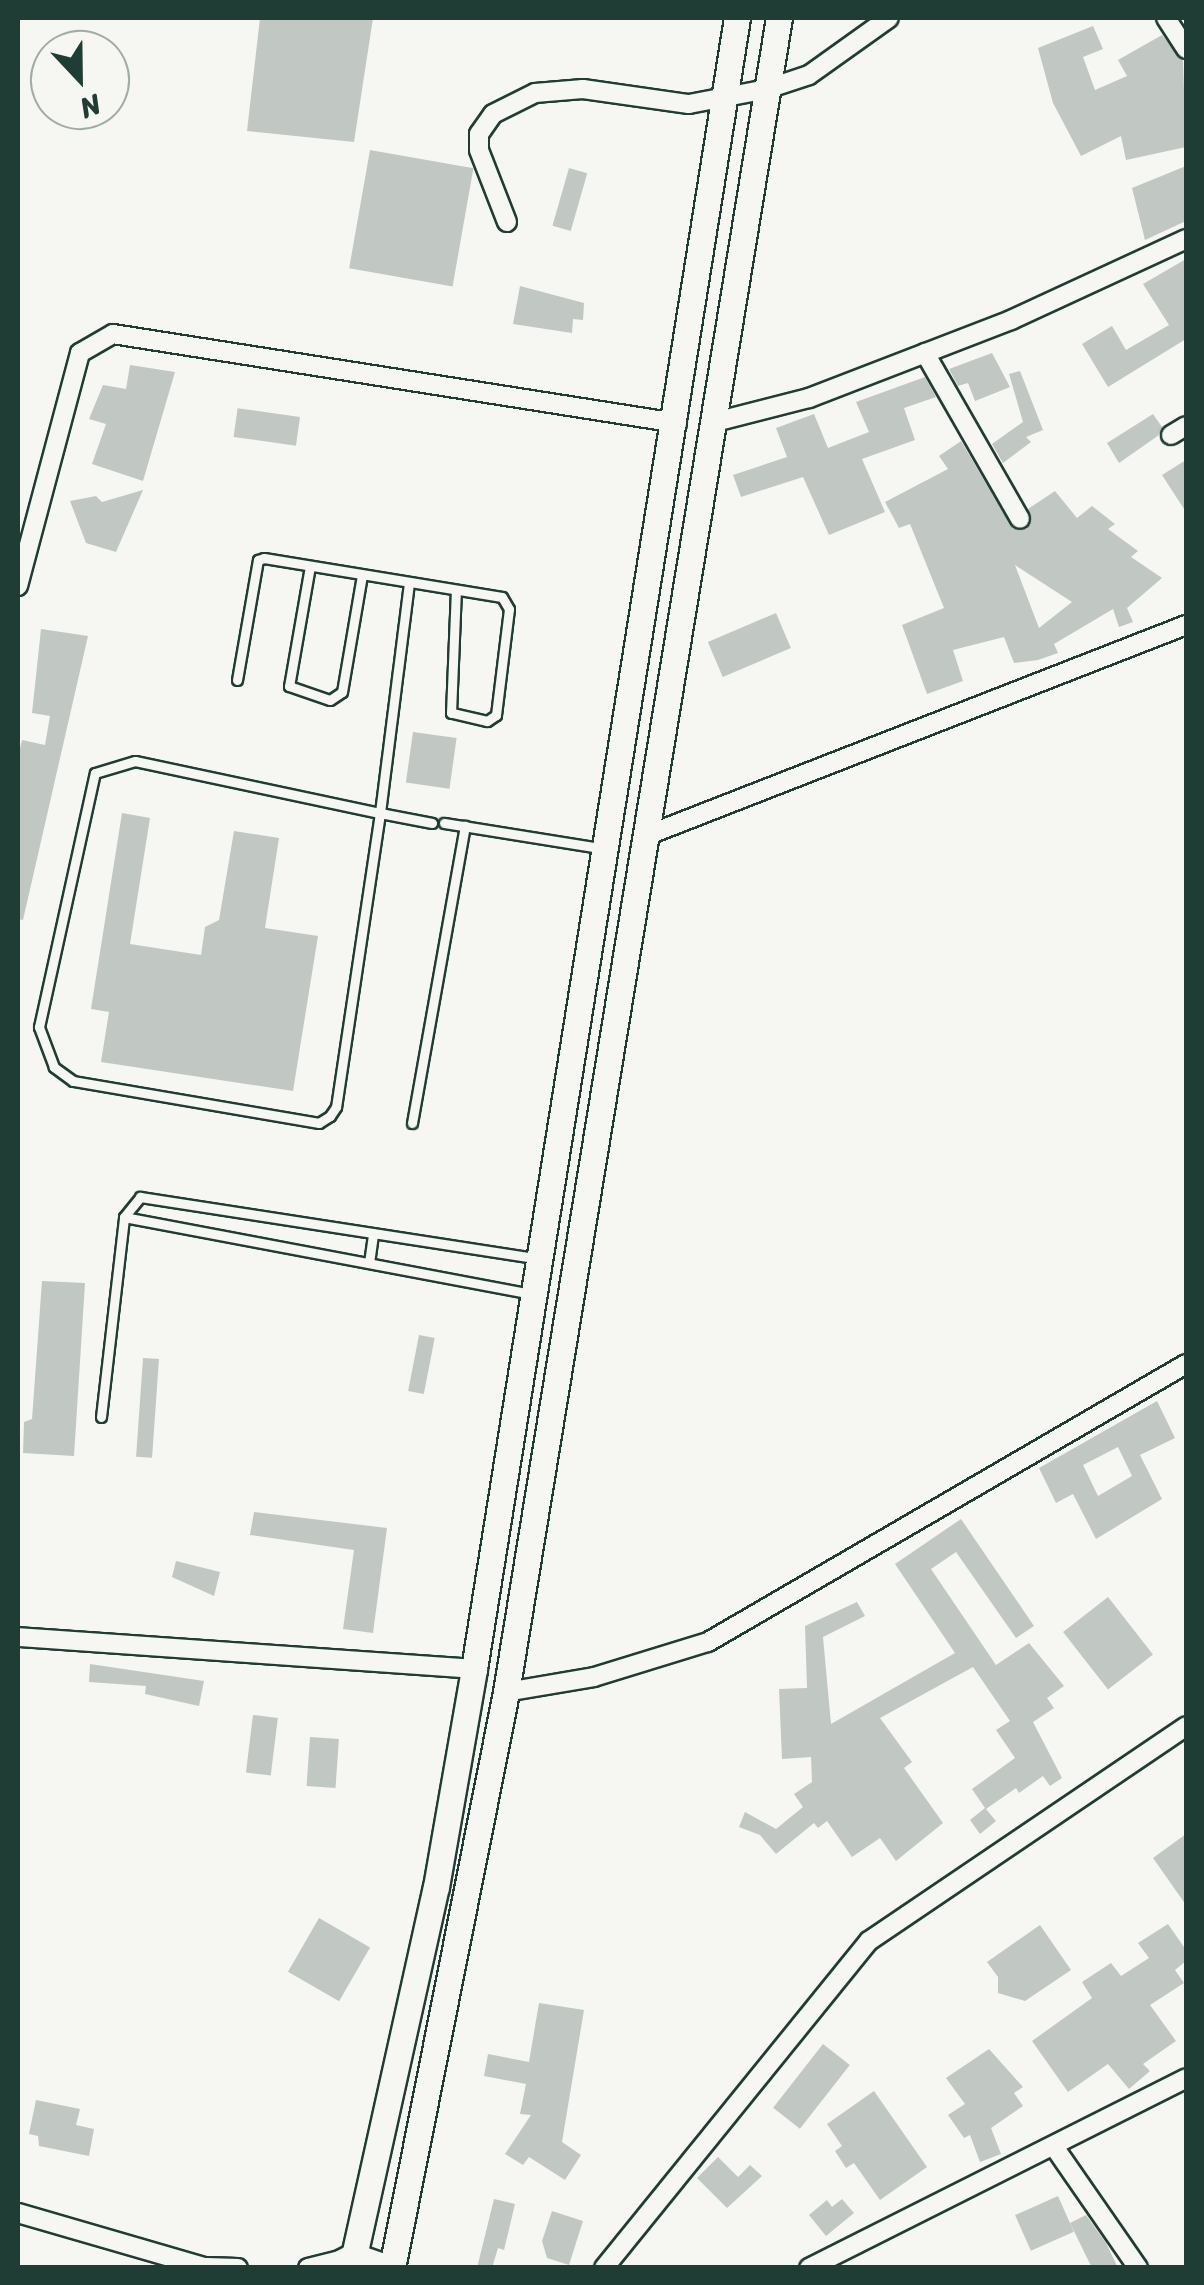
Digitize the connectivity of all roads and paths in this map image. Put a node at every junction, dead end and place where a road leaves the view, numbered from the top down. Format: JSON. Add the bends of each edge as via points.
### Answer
{"nodes":[{"id":1,"x":737,"y":18,"type":"edge"},
{"id":2,"x":779,"y":18,"type":"edge"},
{"id":3,"x":888,"y":18,"type":"edge"},
{"id":4,"x":1166,"y":18,"type":"edge"},
{"id":5,"x":1186,"y":49,"type":"edge"},
{"id":6,"x":767,"y":89,"type":"junction"},
{"id":7,"x":725,"y":98,"type":"junction"},
{"id":8,"x":507,"y":222,"type":"dead end"},
{"id":9,"x":1186,"y":239,"type":"edge"},
{"id":10,"x":925,"y":353,"type":"junction"},
{"id":11,"x":711,"y":422,"type":"junction"},
{"id":12,"x":676,"y":423,"type":"junction"},
{"id":13,"x":26,"y":519,"type":"edge"},
{"id":14,"x":1020,"y":520,"type":"dead end"},
{"id":15,"x":310,"y":566,"type":"junction"},
{"id":16,"x":362,"y":575,"type":"junction"},
{"id":17,"x":409,"y":582,"type":"junction"},
{"id":18,"x":18,"y":586,"type":"edge"},
{"id":19,"x":456,"y":590,"type":"junction"},
{"id":20,"x":1186,"y":625,"type":"edge"},
{"id":21,"x":237,"y":680,"type":"dead end"},
{"id":22,"x":380,"y":813,"type":"junction"},
{"id":23,"x":432,"y":823,"type":"dead end"},
{"id":24,"x":444,"y":823,"type":"dead end"},
{"id":25,"x":465,"y":826,"type":"junction"},
{"id":26,"x":648,"y":835,"type":"junction"},
{"id":27,"x":607,"y":850,"type":"junction"},
{"id":28,"x":412,"y":1123,"type":"dead end"},
{"id":29,"x":124,"y":1217,"type":"junction"},
{"id":30,"x":373,"y":1233,"type":"junction"},
{"id":31,"x":538,"y":1258,"type":"junction"},
{"id":32,"x":369,"y":1263,"type":"junction"},
{"id":33,"x":533,"y":1294,"type":"junction"},
{"id":34,"x":1186,"y":1364,"type":"edge"},
{"id":35,"x":101,"y":1417,"type":"dead end"},
{"id":36,"x":18,"y":1637,"type":"edge"},
{"id":37,"x":474,"y":1669,"type":"junction"},
{"id":38,"x":506,"y":1692,"type":"junction"},
{"id":39,"x":1186,"y":1726,"type":"edge"},
{"id":40,"x":1186,"y":2078,"type":"edge"},
{"id":41,"x":1055,"y":2148,"type":"junction"},
{"id":42,"x":18,"y":2213,"type":"edge"},
{"id":43,"x":340,"y":2262,"type":"edge"},
{"id":44,"x":206,"y":2267,"type":"edge"},
{"id":45,"x":238,"y":2268,"type":"edge"},
{"id":46,"x":308,"y":2268,"type":"edge"},
{"id":47,"x":390,"y":2268,"type":"edge"},
{"id":48,"x":604,"y":2268,"type":"edge"},
{"id":49,"x":809,"y":2268,"type":"edge"},
{"id":50,"x":1138,"y":2268,"type":"edge"}],
"edges":[{"from":1,"to":7,"type":"main road"},
{"from":2,"to":6,"type":"main road"},
{"from":3,"to":6,"type":"street","via":[[809,75]]},
{"from":4,"to":5,"type":"street"},
{"from":6,"to":7,"type":"street"},
{"from":6,"to":11,"type":"main road"},
{"from":7,"to":8,"type":"street","via":[[689,104],[583,89],[535,93],[493,114],[479,134],[478,150]]},
{"from":7,"to":12,"type":"main road"},
{"from":9,"to":10,"type":"street"},
{"from":10,"to":11,"type":"street","via":[[808,398]]},
{"from":10,"to":14,"type":"street"},
{"from":11,"to":26,"type":"main road"},
{"from":12,"to":13,"type":"street","via":[[113,334],[80,353]]},
{"from":12,"to":27,"type":"main road"},
{"from":13,"to":18,"type":"street"},
{"from":15,"to":16,"type":"lane"},
{"from":15,"to":16,"type":"lane","via":[[289,686],[293,693],[330,700],[342,692]]},
{"from":15,"to":21,"type":"lane","via":[[264,558],[254,564]]},
{"from":16,"to":17,"type":"lane"},
{"from":17,"to":19,"type":"lane"},
{"from":17,"to":22,"type":"lane"},
{"from":19,"to":19,"type":"lane","via":[[451,714],[487,721],[496,715],[509,609],[502,597]]},
{"from":20,"to":26,"type":"street"},
{"from":22,"to":22,"type":"lane","via":[[135,761],[95,773],[39,1027],[54,1067],[73,1081],[319,1123],[330,1116]]},
{"from":22,"to":23,"type":"lane"},
{"from":24,"to":25,"type":"lane"},
{"from":25,"to":27,"type":"lane"},
{"from":25,"to":28,"type":"lane"},
{"from":26,"to":38,"type":"main road"},
{"from":27,"to":31,"type":"main road"},
{"from":29,"to":30,"type":"lane","via":[[140,1197]]},
{"from":29,"to":32,"type":"lane"},
{"from":29,"to":35,"type":"lane"},
{"from":30,"to":31,"type":"lane"},
{"from":30,"to":32,"type":"lane"},
{"from":31,"to":33,"type":"main road"},
{"from":32,"to":33,"type":"lane"},
{"from":33,"to":37,"type":"main road"},
{"from":34,"to":38,"type":"street","via":[[708,1642],[594,1677]]},
{"from":36,"to":37,"type":"street"},
{"from":37,"to":43,"type":"main road","via":[[432,1906]]},
{"from":38,"to":47,"type":"main road"},
{"from":39,"to":48,"type":"street","via":[[869,1941]]},
{"from":40,"to":41,"type":"street"},
{"from":41,"to":49,"type":"street"},
{"from":41,"to":50,"type":"street"},
{"from":42,"to":44,"type":"street"},
{"from":43,"to":46,"type":"street"},
{"from":43,"to":47,"type":"main road"},
{"from":44,"to":45,"type":"street"}]}
